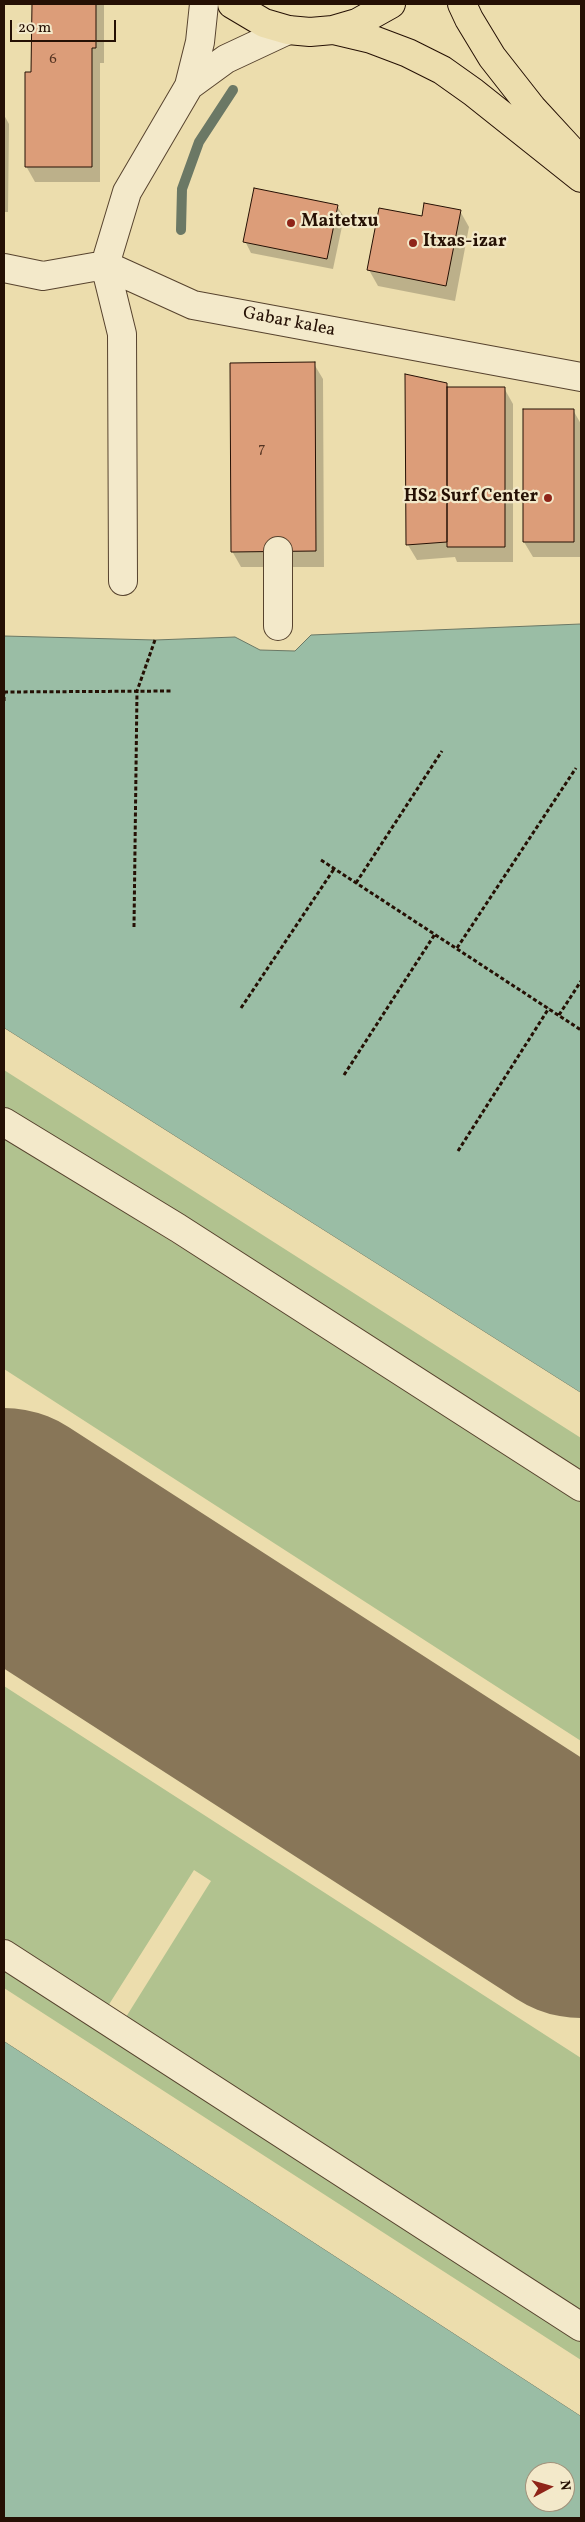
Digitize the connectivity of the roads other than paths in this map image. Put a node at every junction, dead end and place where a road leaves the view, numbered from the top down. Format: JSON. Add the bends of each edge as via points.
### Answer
{"nodes":[{"id":1,"x":204,"y":4,"type":"edge"},
{"id":2,"x":232,"y":4,"type":"edge"},
{"id":3,"x":391,"y":4,"type":"edge"},
{"id":4,"x":462,"y":4,"type":"edge"},
{"id":5,"x":288,"y":30,"type":"junction"},
{"id":6,"x":333,"y":30,"type":"junction"},
{"id":7,"x":189,"y":86,"type":"junction"},
{"id":8,"x":581,"y":162,"type":"edge"},
{"id":9,"x":581,"y":178,"type":"edge"},
{"id":10,"x":105,"y":265,"type":"junction"},
{"id":11,"x":4,"y":268,"type":"edge"},
{"id":12,"x":581,"y":377,"type":"edge"},
{"id":13,"x":278,"y":552,"type":"dead end"},
{"id":14,"x":123,"y":582,"type":"dead end"},
{"id":15,"x":278,"y":626,"type":"dead end"},
{"id":16,"x":4,"y":1122,"type":"edge"},
{"id":17,"x":581,"y":1487,"type":"edge"},
{"id":18,"x":4,"y":1954,"type":"edge"},
{"id":19,"x":581,"y":2327,"type":"edge"}],
"edges":[{"from":1,"to":7,"type":"street","via":[[200,42]]},
{"from":2,"to":5,"type":"main road","via":[[264,23]]},
{"from":3,"to":6,"type":"main road","via":[[357,23]]},
{"from":4,"to":8,"type":"main road","via":[[492,57]]},
{"from":5,"to":6,"type":"main road"},
{"from":5,"to":7,"type":"street","via":[[226,59]]},
{"from":6,"to":9,"type":"main road","via":[[381,43],[442,70]]},
{"from":7,"to":10,"type":"street","via":[[127,192]]},
{"from":10,"to":11,"type":"street","via":[[43,276]]},
{"from":10,"to":12,"type":"street","name":"Gabar kalea","via":[[193,305]]},
{"from":10,"to":14,"type":"street","via":[[122,334]]},
{"from":13,"to":15,"type":"street"},
{"from":16,"to":17,"type":"street","via":[[178,1228]]},
{"from":18,"to":19,"type":"street"}]}
